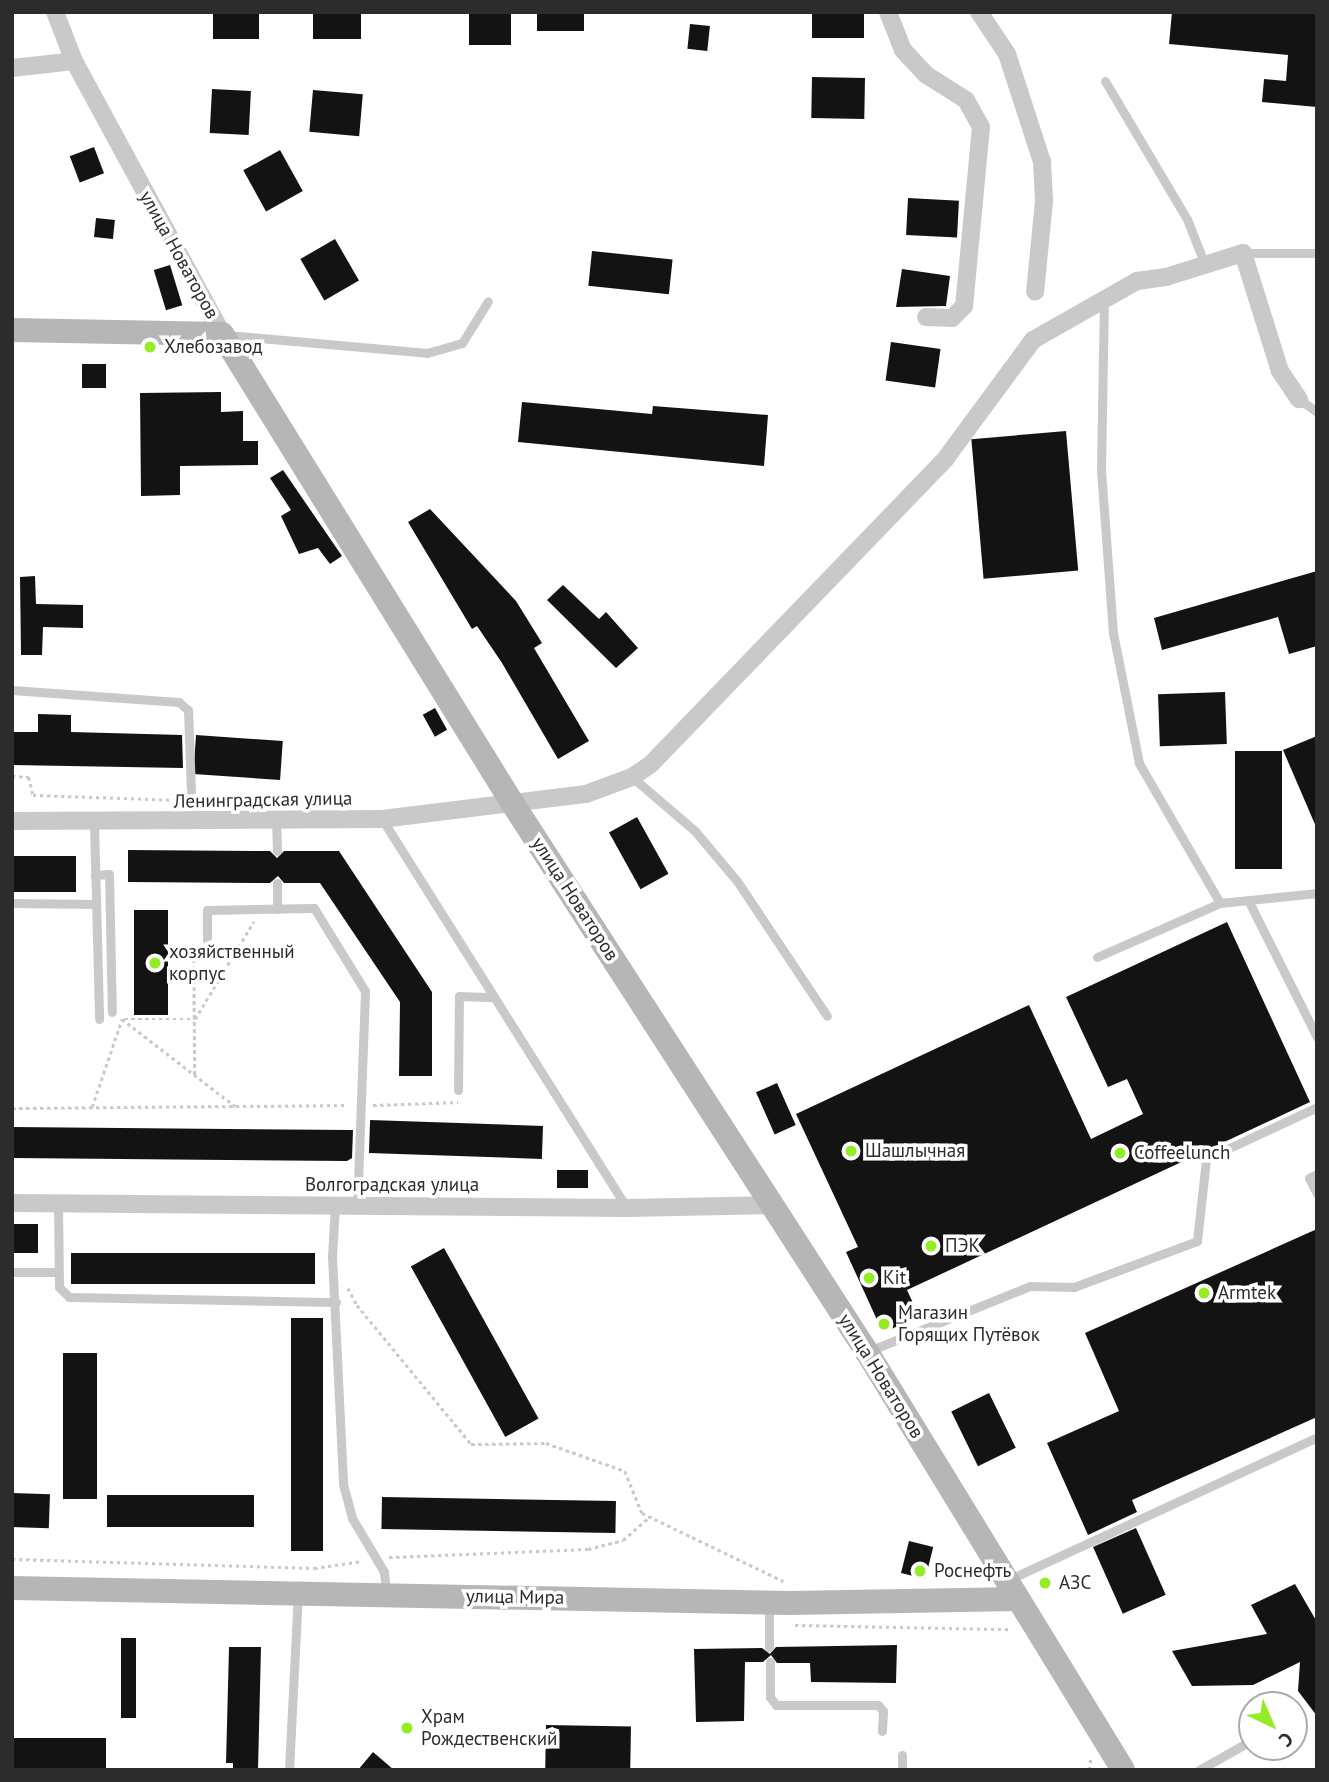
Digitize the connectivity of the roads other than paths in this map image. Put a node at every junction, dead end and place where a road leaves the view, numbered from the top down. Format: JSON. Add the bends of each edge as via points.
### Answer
{"nodes":[{"id":1,"x":55,"y":12,"type":"edge"},
{"id":2,"x":888,"y":12,"type":"edge"},
{"id":3,"x":978,"y":12,"type":"edge"},
{"id":4,"x":74,"y":61,"type":"junction"},
{"id":5,"x":12,"y":68,"type":"edge"},
{"id":6,"x":1105,"y":81,"type":"dead end"},
{"id":7,"x":1243,"y":253,"type":"junction"},
{"id":8,"x":1317,"y":253,"type":"edge"},
{"id":9,"x":1205,"y":265,"type":"junction"},
{"id":10,"x":1034,"y":292,"type":"dead end"},
{"id":11,"x":1104,"y":299,"type":"junction"},
{"id":12,"x":488,"y":301,"type":"dead end"},
{"id":13,"x":926,"y":317,"type":"dead end"},
{"id":14,"x":12,"y":330,"type":"edge"},
{"id":15,"x":222,"y":334,"type":"junction"},
{"id":16,"x":1299,"y":399,"type":"joint"},
{"id":17,"x":1317,"y":412,"type":"edge"},
{"id":18,"x":12,"y":690,"type":"edge"},
{"id":19,"x":632,"y":777,"type":"junction"},
{"id":20,"x":513,"y":804,"type":"junction"},
{"id":21,"x":382,"y":819,"type":"junction"},
{"id":22,"x":12,"y":821,"type":"edge"},
{"id":23,"x":276,"y":821,"type":"junction"},
{"id":24,"x":192,"y":822,"type":"junction"},
{"id":25,"x":94,"y":823,"type":"junction"},
{"id":26,"x":277,"y":850,"type":"dead end"},
{"id":27,"x":96,"y":875,"type":"junction"},
{"id":28,"x":277,"y":883,"type":"dead end"},
{"id":29,"x":1317,"y":893,"type":"edge"},
{"id":30,"x":1248,"y":901,"type":"junction"},
{"id":31,"x":12,"y":903,"type":"edge"},
{"id":32,"x":1220,"y":903,"type":"junction"},
{"id":33,"x":96,"y":904,"type":"junction"},
{"id":34,"x":277,"y":909,"type":"junction"},
{"id":35,"x":207,"y":940,"type":"road end"},
{"id":36,"x":1097,"y":957,"type":"dead end"},
{"id":37,"x":494,"y":997,"type":"junction"},
{"id":38,"x":113,"y":1012,"type":"road end"},
{"id":39,"x":827,"y":1016,"type":"dead end"},
{"id":40,"x":99,"y":1019,"type":"dead end"},
{"id":41,"x":1317,"y":1037,"type":"edge"},
{"id":42,"x":458,"y":1090,"type":"road end"},
{"id":43,"x":1317,"y":1107,"type":"edge"},
{"id":44,"x":1317,"y":1174,"type":"edge"},
{"id":45,"x":1317,"y":1194,"type":"edge"},
{"id":46,"x":12,"y":1203,"type":"edge"},
{"id":47,"x":58,"y":1203,"type":"junction"},
{"id":48,"x":772,"y":1205,"type":"junction"},
{"id":49,"x":335,"y":1206,"type":"junction"},
{"id":50,"x":358,"y":1206,"type":"junction"},
{"id":51,"x":627,"y":1208,"type":"junction"},
{"id":52,"x":12,"y":1272,"type":"edge"},
{"id":53,"x":58,"y":1272,"type":"junction"},
{"id":54,"x":336,"y":1302,"type":"junction"},
{"id":55,"x":867,"y":1352,"type":"junction"},
{"id":56,"x":1317,"y":1437,"type":"edge"},
{"id":57,"x":12,"y":1588,"type":"edge"},
{"id":58,"x":1012,"y":1590,"type":"junction"},
{"id":59,"x":298,"y":1593,"type":"junction"},
{"id":60,"x":387,"y":1595,"type":"junction"},
{"id":61,"x":779,"y":1602,"type":"junction"},
{"id":62,"x":769,"y":1647,"type":"dead end"},
{"id":63,"x":769,"y":1662,"type":"dead end"},
{"id":64,"x":882,"y":1731,"type":"dead end"},
{"id":65,"x":1238,"y":1748,"type":"edge"},
{"id":66,"x":902,"y":1755,"type":"dead end"},
{"id":67,"x":289,"y":1770,"type":"edge"},
{"id":68,"x":902,"y":1770,"type":"edge"},
{"id":69,"x":1124,"y":1770,"type":"edge"},
{"id":70,"x":1199,"y":1770,"type":"edge"}],
"edges":[{"from":1,"to":4,"type":"street","name":"улица Новаторов"},
{"from":2,"to":13,"type":"street","via":[[903,51],[925,74],[966,100],[981,128],[964,306],[952,318]]},
{"from":3,"to":10,"type":"street","via":[[1007,54],[1042,162],[1044,201]]},
{"from":4,"to":5,"type":"street"},
{"from":4,"to":15,"type":"street","name":"улица Новаторов"},
{"from":6,"to":9,"type":"lane","via":[[1187,219]]},
{"from":7,"to":8,"type":"lane"},
{"from":7,"to":9,"type":"street","name":"Ленинградская улица"},
{"from":7,"to":16,"type":"street","via":[[1280,371]]},
{"from":9,"to":11,"type":"street","name":"Ленинградская улица","via":[[1137,281]]},
{"from":11,"to":19,"type":"street","name":"Ленинградская улица","via":[[1033,340],[946,458],[651,764]]},
{"from":11,"to":32,"type":"lane","via":[[1101,469],[1116,646],[1139,764]]},
{"from":12,"to":15,"type":"lane","via":[[462,343],[426,353]]},
{"from":14,"to":15,"type":"street"},
{"from":15,"to":20,"type":"street","name":"улица Новаторов"},
{"from":16,"to":17,"type":"lane"},
{"from":18,"to":24,"type":"lane","via":[[179,702],[188,710]]},
{"from":19,"to":20,"type":"street","name":"Ленинградская улица","via":[[586,794]]},
{"from":19,"to":39,"type":"lane","via":[[695,831],[737,881]]},
{"from":20,"to":21,"type":"street","name":"Ленинградская улица"},
{"from":20,"to":48,"type":"street","name":"улица Новаторов"},
{"from":21,"to":23,"type":"street","name":"Ленинградская улица"},
{"from":21,"to":37,"type":"lane"},
{"from":22,"to":25,"type":"street","name":"Ленинградская улица"},
{"from":23,"to":24,"type":"street","name":"Ленинградская улица"},
{"from":23,"to":26,"type":"lane"},
{"from":24,"to":25,"type":"street","name":"Ленинградская улица"},
{"from":25,"to":27,"type":"lane"},
{"from":27,"to":33,"type":"lane"},
{"from":27,"to":38,"type":"lane","via":[[109,874]]},
{"from":28,"to":34,"type":"lane"},
{"from":29,"to":30,"type":"lane"},
{"from":30,"to":32,"type":"lane"},
{"from":30,"to":41,"type":"lane"},
{"from":31,"to":33,"type":"lane"},
{"from":32,"to":36,"type":"lane"},
{"from":33,"to":40,"type":"lane"},
{"from":34,"to":35,"type":"lane","via":[[207,911]]},
{"from":34,"to":50,"type":"lane","via":[[314,908],[365,992]]},
{"from":37,"to":42,"type":"lane","via":[[459,996]]},
{"from":37,"to":51,"type":"lane"},
{"from":43,"to":55,"type":"lane","via":[[1206,1159],[1197,1241],[1074,1287],[1030,1286]]},
{"from":44,"to":45,"type":"lane","via":[[1309,1178]]},
{"from":46,"to":47,"type":"street","name":"Волгоградская улица"},
{"from":47,"to":49,"type":"street","name":"Волгоградская улица"},
{"from":47,"to":53,"type":"lane"},
{"from":48,"to":51,"type":"street","name":"Волгоградская улица"},
{"from":48,"to":55,"type":"street","name":"улица Новаторов"},
{"from":49,"to":50,"type":"street","name":"Волгоградская улица"},
{"from":49,"to":54,"type":"lane","via":[[332,1256]]},
{"from":50,"to":51,"type":"street","name":"Волгоградская улица"},
{"from":52,"to":53,"type":"lane"},
{"from":53,"to":54,"type":"lane","via":[[62,1292],[79,1299]]},
{"from":54,"to":60,"type":"lane","via":[[343,1484],[352,1518],[378,1558]]},
{"from":55,"to":58,"type":"street","name":"улица Новаторов"},
{"from":56,"to":58,"type":"lane"},
{"from":57,"to":59,"type":"street","name":"улица Мира"},
{"from":58,"to":61,"type":"street","name":"улица Мира"},
{"from":58,"to":69,"type":"street","name":"улица Новаторов"},
{"from":59,"to":60,"type":"street","name":"улица Мира"},
{"from":59,"to":67,"type":"lane"},
{"from":60,"to":61,"type":"street","name":"улица Мира"},
{"from":61,"to":62,"type":"lane"},
{"from":63,"to":64,"type":"lane","via":[[774,1703],[878,1705],[883,1710]]},
{"from":65,"to":70,"type":"lane"},
{"from":66,"to":68,"type":"lane"}]}
